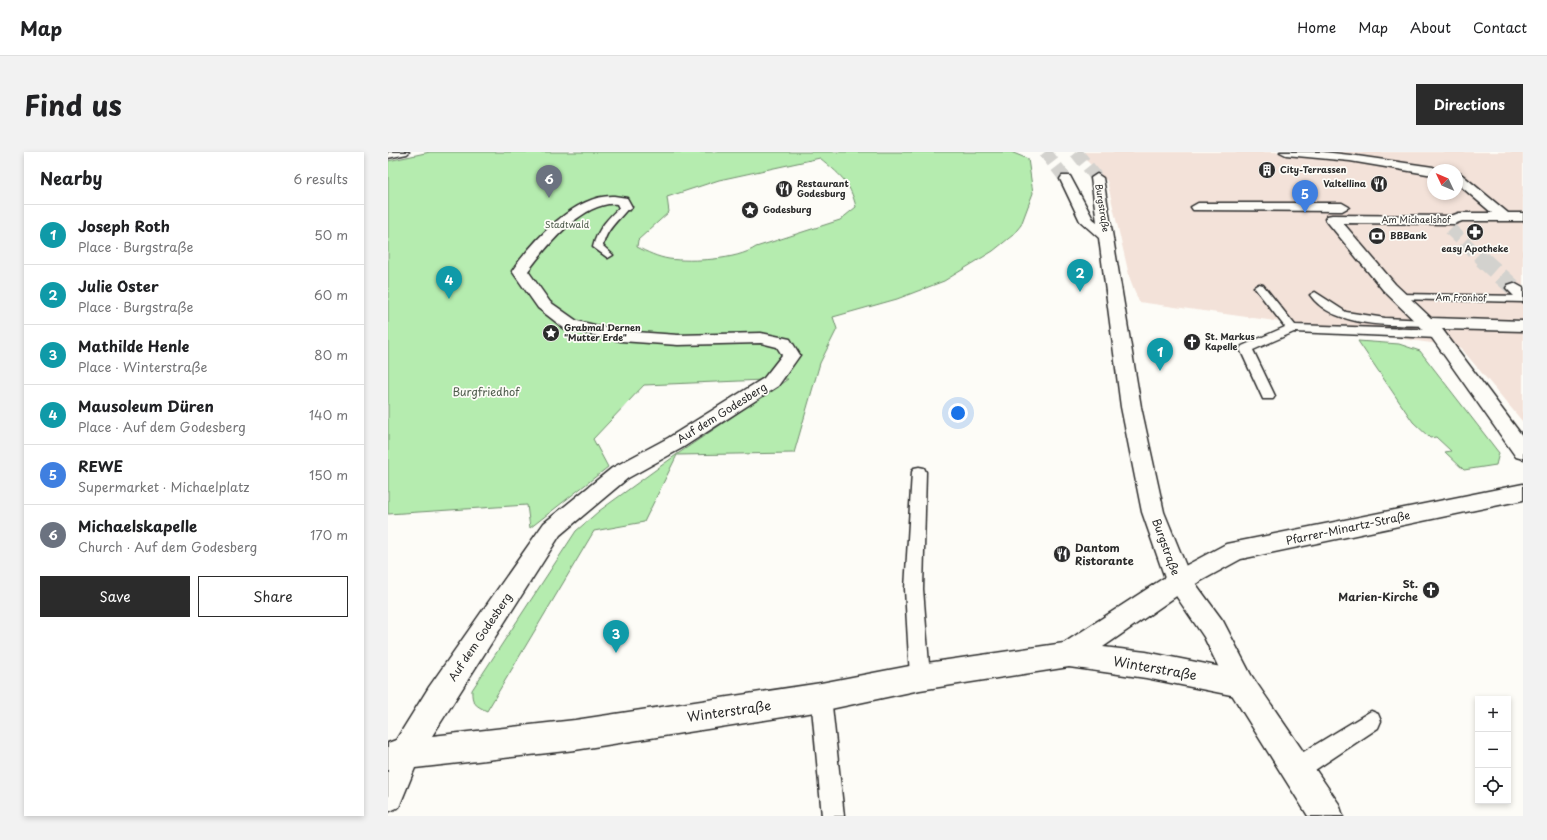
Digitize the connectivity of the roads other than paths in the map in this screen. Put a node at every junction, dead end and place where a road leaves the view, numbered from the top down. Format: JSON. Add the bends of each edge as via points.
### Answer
{"nodes":[{"id":1,"x":403,"y":152,"type":"edge"},
{"id":2,"x":1286,"y":152,"type":"edge"},
{"id":3,"x":388,"y":155,"type":"edge"},
{"id":4,"x":1427,"y":165,"type":"edge"},
{"id":5,"x":1066,"y":178,"type":"tunnel mouth"},
{"id":6,"x":1097,"y":178,"type":"tunnel mouth"},
{"id":7,"x":1463,"y":182,"type":"edge"},
{"id":8,"x":625,"y":207,"type":"joint"},
{"id":9,"x":1198,"y":207,"type":"dead end"},
{"id":10,"x":1342,"y":207,"type":"dead end"},
{"id":11,"x":1505,"y":217,"type":"junction"},
{"id":12,"x":1523,"y":217,"type":"edge"},
{"id":13,"x":1107,"y":238,"type":"junction"},
{"id":14,"x":608,"y":255,"type":"dead end"},
{"id":15,"x":1260,"y":287,"type":"dead end"},
{"id":16,"x":1394,"y":292,"type":"junction"},
{"id":17,"x":1315,"y":295,"type":"dead end"},
{"id":18,"x":1520,"y":295,"type":"edge"},
{"id":19,"x":1523,"y":326,"type":"edge"},
{"id":20,"x":1292,"y":328,"type":"junction"},
{"id":21,"x":1433,"y":329,"type":"junction"},
{"id":22,"x":1268,"y":396,"type":"dead end"},
{"id":23,"x":1523,"y":452,"type":"edge"},
{"id":24,"x":919,"y":472,"type":"dead end"},
{"id":25,"x":1523,"y":492,"type":"edge"},
{"id":26,"x":1178,"y":581,"type":"junction"},
{"id":27,"x":1069,"y":655,"type":"junction"},
{"id":28,"x":920,"y":677,"type":"junction"},
{"id":29,"x":1241,"y":684,"type":"junction"},
{"id":30,"x":821,"y":697,"type":"junction"},
{"id":31,"x":1371,"y":720,"type":"dead end"},
{"id":32,"x":397,"y":755,"type":"edge"},
{"id":33,"x":1296,"y":770,"type":"junction"},
{"id":34,"x":388,"y":796,"type":"edge"},
{"id":35,"x":832,"y":816,"type":"edge"},
{"id":36,"x":1327,"y":816,"type":"edge"}],
"edges":[{"from":1,"to":3,"type":"street"},
{"from":2,"to":4,"type":"street"},
{"from":5,"to":13,"type":"street","name":"Burgstraße","via":[[1087,221]]},
{"from":6,"to":13,"type":"street","name":"Burgstraße"},
{"from":7,"to":11,"type":"street"},
{"from":8,"to":14,"type":"lane","name":"Auf dem Godesberg","via":[[599,237],[598,247]]},
{"from":8,"to":32,"type":"street","name":"Auf dem Godesberg","via":[[622,202],[602,200],[585,208],[535,250],[520,271],[544,305],[571,325],[621,336],[678,340],[761,338],[784,343],[791,355],[771,382],[687,435],[620,473],[552,529]]},
{"from":9,"to":10,"type":"street"},
{"from":11,"to":12,"type":"street","name":"Am Michaelshof"},
{"from":11,"to":16,"type":"street","name":"Am Michaelshof","via":[[1459,217],[1446,224],[1332,220]]},
{"from":13,"to":26,"type":"street","name":"Burgstraße","via":[[1131,407],[1153,512]]},
{"from":15,"to":20,"type":"lane"},
{"from":16,"to":18,"type":"lane","name":"Am Fronhof"},
{"from":16,"to":21,"type":"street"},
{"from":17,"to":21,"type":"lane","via":[[1324,304],[1343,315]]},
{"from":19,"to":21,"type":"street"},
{"from":20,"to":21,"type":"lane"},
{"from":20,"to":22,"type":"lane","via":[[1246,349]]},
{"from":21,"to":23,"type":"street"},
{"from":24,"to":28,"type":"lane","via":[[914,589]]},
{"from":25,"to":26,"type":"street","name":"Pfarrer-Minartz-Straße","via":[[1235,551]]},
{"from":26,"to":27,"type":"street","name":"Winterstraße"},
{"from":26,"to":29,"type":"street","name":"Burgstraße","via":[[1214,629]]},
{"from":27,"to":28,"type":"street","name":"Winterstraße"},
{"from":27,"to":29,"type":"street","name":"Winterstraße","via":[[1146,665]]},
{"from":28,"to":30,"type":"street","name":"Winterstraße"},
{"from":29,"to":33,"type":"street","name":"Burgstraße"},
{"from":30,"to":32,"type":"street","name":"Winterstraße","via":[[576,735]]},
{"from":30,"to":35,"type":"lane"},
{"from":31,"to":33,"type":"lane"},
{"from":32,"to":34,"type":"street"},
{"from":33,"to":36,"type":"street","name":"Burgstraße"}]}
